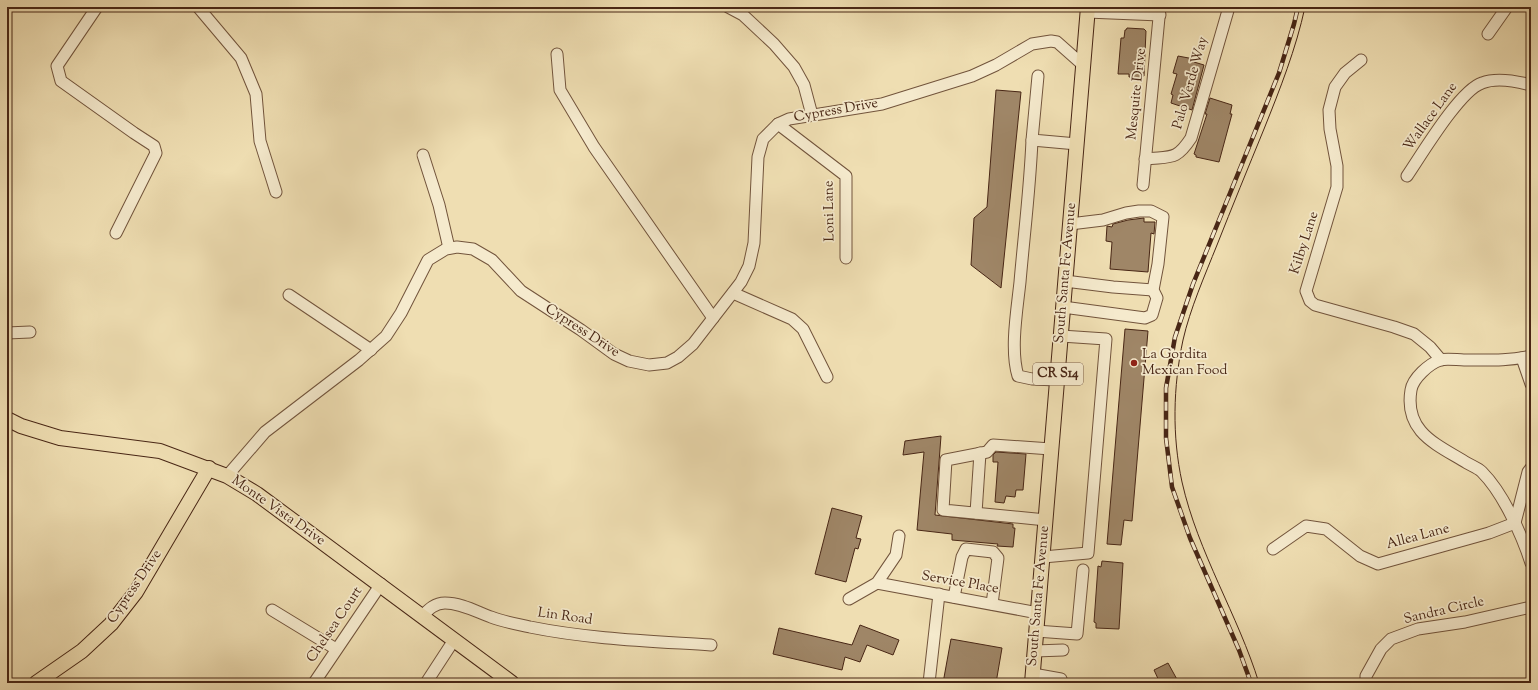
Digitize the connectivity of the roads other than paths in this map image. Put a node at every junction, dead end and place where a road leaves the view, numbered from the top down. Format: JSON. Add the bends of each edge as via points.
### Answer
{"nodes":[{"id":1,"x":97,"y":7,"type":"edge"},
{"id":2,"x":198,"y":7,"type":"edge"},
{"id":3,"x":728,"y":7,"type":"edge"},
{"id":4,"x":1229,"y":7,"type":"edge"},
{"id":5,"x":1507,"y":7,"type":"edge"},
{"id":6,"x":1088,"y":10,"type":"edge"},
{"id":7,"x":1160,"y":11,"type":"edge"},
{"id":8,"x":1488,"y":34,"type":"dead end"},
{"id":9,"x":556,"y":54,"type":"dead end"},
{"id":10,"x":1361,"y":60,"type":"dead end"},
{"id":11,"x":1083,"y":65,"type":"junction"},
{"id":12,"x":1038,"y":76,"type":"dead end"},
{"id":13,"x":1531,"y":85,"type":"edge"},
{"id":14,"x":812,"y":115,"type":"junction"},
{"id":15,"x":778,"y":124,"type":"junction"},
{"id":16,"x":1032,"y":140,"type":"junction"},
{"id":17,"x":1077,"y":144,"type":"junction"},
{"id":18,"x":423,"y":155,"type":"dead end"},
{"id":19,"x":1145,"y":159,"type":"junction"},
{"id":20,"x":1407,"y":176,"type":"dead end"},
{"id":21,"x":1143,"y":184,"type":"dead end"},
{"id":22,"x":276,"y":192,"type":"dead end"},
{"id":23,"x":1070,"y":224,"type":"junction"},
{"id":24,"x":116,"y":233,"type":"dead end"},
{"id":25,"x":449,"y":248,"type":"junction"},
{"id":26,"x":846,"y":258,"type":"dead end"},
{"id":27,"x":1065,"y":281,"type":"junction"},
{"id":28,"x":1153,"y":290,"type":"junction"},
{"id":29,"x":733,"y":293,"type":"junction"},
{"id":30,"x":289,"y":294,"type":"dead end"},
{"id":31,"x":1063,"y":308,"type":"junction"},
{"id":32,"x":713,"y":318,"type":"junction"},
{"id":33,"x":30,"y":332,"type":"dead end"},
{"id":34,"x":7,"y":333,"type":"edge"},
{"id":35,"x":1061,"y":336,"type":"junction"},
{"id":36,"x":371,"y":350,"type":"junction"},
{"id":37,"x":1526,"y":357,"type":"edge"},
{"id":38,"x":1441,"y":360,"type":"junction"},
{"id":39,"x":827,"y":377,"type":"dead end"},
{"id":40,"x":1057,"y":380,"type":"junction"},
{"id":41,"x":1531,"y":384,"type":"edge"},
{"id":42,"x":7,"y":419,"type":"edge"},
{"id":43,"x":1051,"y":449,"type":"junction"},
{"id":44,"x":980,"y":453,"type":"junction"},
{"id":45,"x":209,"y":468,"type":"junction"},
{"id":46,"x":1531,"y":468,"type":"edge"},
{"id":47,"x":227,"y":476,"type":"junction"},
{"id":48,"x":976,"y":513,"type":"junction"},
{"id":49,"x":1046,"y":520,"type":"junction"},
{"id":50,"x":1515,"y":523,"type":"junction"},
{"id":51,"x":899,"y":536,"type":"dead end"},
{"id":52,"x":1273,"y":549,"type":"dead end"},
{"id":53,"x":1043,"y":557,"type":"junction"},
{"id":54,"x":1531,"y":563,"type":"edge"},
{"id":55,"x":1083,"y":570,"type":"dead end"},
{"id":56,"x":877,"y":583,"type":"junction"},
{"id":57,"x":381,"y":584,"type":"junction"},
{"id":58,"x":939,"y":594,"type":"junction"},
{"id":59,"x":954,"y":597,"type":"junction"},
{"id":60,"x":849,"y":598,"type":"dead end"},
{"id":61,"x":992,"y":604,"type":"junction"},
{"id":62,"x":1531,"y":607,"type":"edge"},
{"id":63,"x":272,"y":610,"type":"dead end"},
{"id":64,"x":1038,"y":612,"type":"junction"},
{"id":65,"x":422,"y":616,"type":"junction"},
{"id":66,"x":1036,"y":631,"type":"junction"},
{"id":67,"x":454,"y":640,"type":"junction"},
{"id":68,"x":710,"y":645,"type":"dead end"},
{"id":69,"x":336,"y":649,"type":"junction"},
{"id":70,"x":1063,"y":650,"type":"dead end"},
{"id":71,"x":1035,"y":651,"type":"junction"},
{"id":72,"x":1032,"y":678,"type":"edge"},
{"id":73,"x":1062,"y":679,"type":"dead end"},
{"id":74,"x":36,"y":683,"type":"edge"},
{"id":75,"x":314,"y":683,"type":"edge"},
{"id":76,"x":426,"y":683,"type":"edge"},
{"id":77,"x":512,"y":683,"type":"edge"},
{"id":78,"x":929,"y":683,"type":"edge"},
{"id":79,"x":1366,"y":683,"type":"edge"}],
"edges":[{"from":1,"to":24,"type":"street","via":[[56,66],[61,81],[154,146],[156,153]]},
{"from":2,"to":22,"type":"street","via":[[241,58],[256,94],[260,141]]},
{"from":3,"to":14,"type":"street","via":[[743,15],[794,67],[804,85]]},
{"from":4,"to":19,"type":"street","name":"Palo Verde Way","via":[[1191,138],[1176,156]]},
{"from":5,"to":8,"type":"street"},
{"from":6,"to":7,"type":"street"},
{"from":6,"to":11,"type":"main road","name":"South Santa Fe Avenue","number":"CR S14"},
{"from":7,"to":19,"type":"street","name":"Mesquite Drive"},
{"from":9,"to":32,"type":"street","via":[[560,90],[594,147]]},
{"from":10,"to":38,"type":"street","name":"Kilby Lane","via":[[1345,73],[1336,87],[1329,110],[1338,187],[1306,291],[1310,301],[1315,305],[1394,326],[1414,334]]},
{"from":11,"to":14,"type":"street","name":"Cypress Drive","via":[[1062,45],[1051,40],[1040,42],[1025,47],[980,72],[882,104]]},
{"from":11,"to":17,"type":"main road","name":"South Santa Fe Avenue","number":"CR S14"},
{"from":12,"to":16,"type":"street"},
{"from":13,"to":20,"type":"street","name":"Wallace Lane","via":[[1499,80],[1482,82],[1470,88]]},
{"from":14,"to":15,"type":"street","name":"Cypress Drive","via":[[789,119]]},
{"from":15,"to":26,"type":"street","name":"Loni Lane","via":[[846,176]]},
{"from":15,"to":29,"type":"street","name":"Cypress Drive","via":[[763,139],[758,157],[754,243],[749,266]]},
{"from":16,"to":17,"type":"street"},
{"from":16,"to":40,"type":"street","via":[[1016,322],[1015,366],[1018,376],[1032,380]]},
{"from":17,"to":23,"type":"main road","name":"South Santa Fe Avenue","number":"CR S14"},
{"from":18,"to":25,"type":"street"},
{"from":19,"to":21,"type":"street","name":"Mesquite Drive"},
{"from":23,"to":27,"type":"main road","name":"South Santa Fe Avenue","number":"CR S14"},
{"from":23,"to":28,"type":"street","via":[[1151,211],[1163,217]]},
{"from":25,"to":32,"type":"street","name":"Cypress Drive","via":[[473,249],[492,260],[520,291],[582,330],[614,354],[629,361],[649,365],[667,363],[693,344]]},
{"from":25,"to":36,"type":"street","via":[[428,260],[402,313],[386,336]]},
{"from":27,"to":28,"type":"street"},
{"from":27,"to":31,"type":"main road","name":"South Santa Fe Avenue","number":"CR S14"},
{"from":28,"to":31,"type":"street","via":[[1157,298],[1152,315],[1145,318]]},
{"from":29,"to":32,"type":"street","name":"Cypress Drive"},
{"from":29,"to":39,"type":"street","via":[[792,319],[803,329]]},
{"from":30,"to":36,"type":"street"},
{"from":31,"to":35,"type":"main road","name":"South Santa Fe Avenue","number":"CR S14"},
{"from":33,"to":34,"type":"street"},
{"from":35,"to":40,"type":"main road","name":"South Santa Fe Avenue","number":"CR S14"},
{"from":35,"to":53,"type":"street","via":[[1106,339],[1088,553]]},
{"from":36,"to":47,"type":"street","via":[[265,432]]},
{"from":37,"to":38,"type":"street"},
{"from":37,"to":41,"type":"street"},
{"from":38,"to":50,"type":"street","via":[[1428,368],[1412,385],[1410,410],[1413,419],[1420,431],[1430,440],[1482,472]]},
{"from":40,"to":43,"type":"main road","name":"South Santa Fe Avenue","number":"CR S14"},
{"from":42,"to":45,"type":"main road","name":"Monte Vista Drive","via":[[60,438],[160,451]]},
{"from":43,"to":44,"type":"street","via":[[993,445],[987,452]]},
{"from":43,"to":49,"type":"main road","name":"South Santa Fe Avenue","number":"CR S14"},
{"from":44,"to":48,"type":"street"},
{"from":44,"to":48,"type":"street","via":[[946,460],[943,510]]},
{"from":45,"to":47,"type":"main road","name":"Monte Vista Drive"},
{"from":45,"to":74,"type":"main road","name":"Cypress Drive","via":[[136,592],[111,624],[82,651]]},
{"from":46,"to":50,"type":"street"},
{"from":47,"to":57,"type":"main road","name":"Monte Vista Drive","via":[[258,494]]},
{"from":48,"to":49,"type":"street"},
{"from":49,"to":53,"type":"main road","name":"South Santa Fe Avenue","number":"CR S14"},
{"from":50,"to":52,"type":"street","name":"Allea Lane","via":[[1489,533],[1378,564],[1360,556],[1326,529],[1306,526]]},
{"from":50,"to":54,"type":"street"},
{"from":51,"to":56,"type":"street","via":[[896,555]]},
{"from":53,"to":64,"type":"main road","name":"South Santa Fe Avenue","number":"CR S14"},
{"from":55,"to":66,"type":"street","via":[[1077,634]]},
{"from":56,"to":58,"type":"street","name":"Service Place"},
{"from":56,"to":60,"type":"street"},
{"from":57,"to":65,"type":"main road","name":"Monte Vista Drive"},
{"from":57,"to":69,"type":"street","name":"Chelsea Court"},
{"from":58,"to":59,"type":"street","name":"Service Place"},
{"from":58,"to":78,"type":"street"},
{"from":59,"to":61,"type":"street","name":"Service Place"},
{"from":59,"to":61,"type":"street","via":[[966,549],[993,552],[998,558]]},
{"from":61,"to":64,"type":"street","name":"Service Place"},
{"from":62,"to":79,"type":"street","name":"Sandra Circle","via":[[1465,622],[1418,629],[1391,640],[1381,649],[1366,676]]},
{"from":63,"to":69,"type":"street"},
{"from":64,"to":66,"type":"main road","name":"South Santa Fe Avenue","number":"CR S14"},
{"from":65,"to":67,"type":"main road","name":"Monte Vista Drive"},
{"from":65,"to":68,"type":"street","name":"Lin Road","via":[[436,604],[446,603],[505,622],[548,630]]},
{"from":66,"to":71,"type":"main road","name":"South Santa Fe Avenue","number":"CR S14"},
{"from":67,"to":76,"type":"street"},
{"from":67,"to":77,"type":"main road","name":"Monte Vista Drive"},
{"from":69,"to":75,"type":"street","name":"Chelsea Court"},
{"from":70,"to":71,"type":"street"},
{"from":71,"to":72,"type":"main road","name":"South Santa Fe Avenue","number":"CR S14"},
{"from":72,"to":73,"type":"street"}]}
